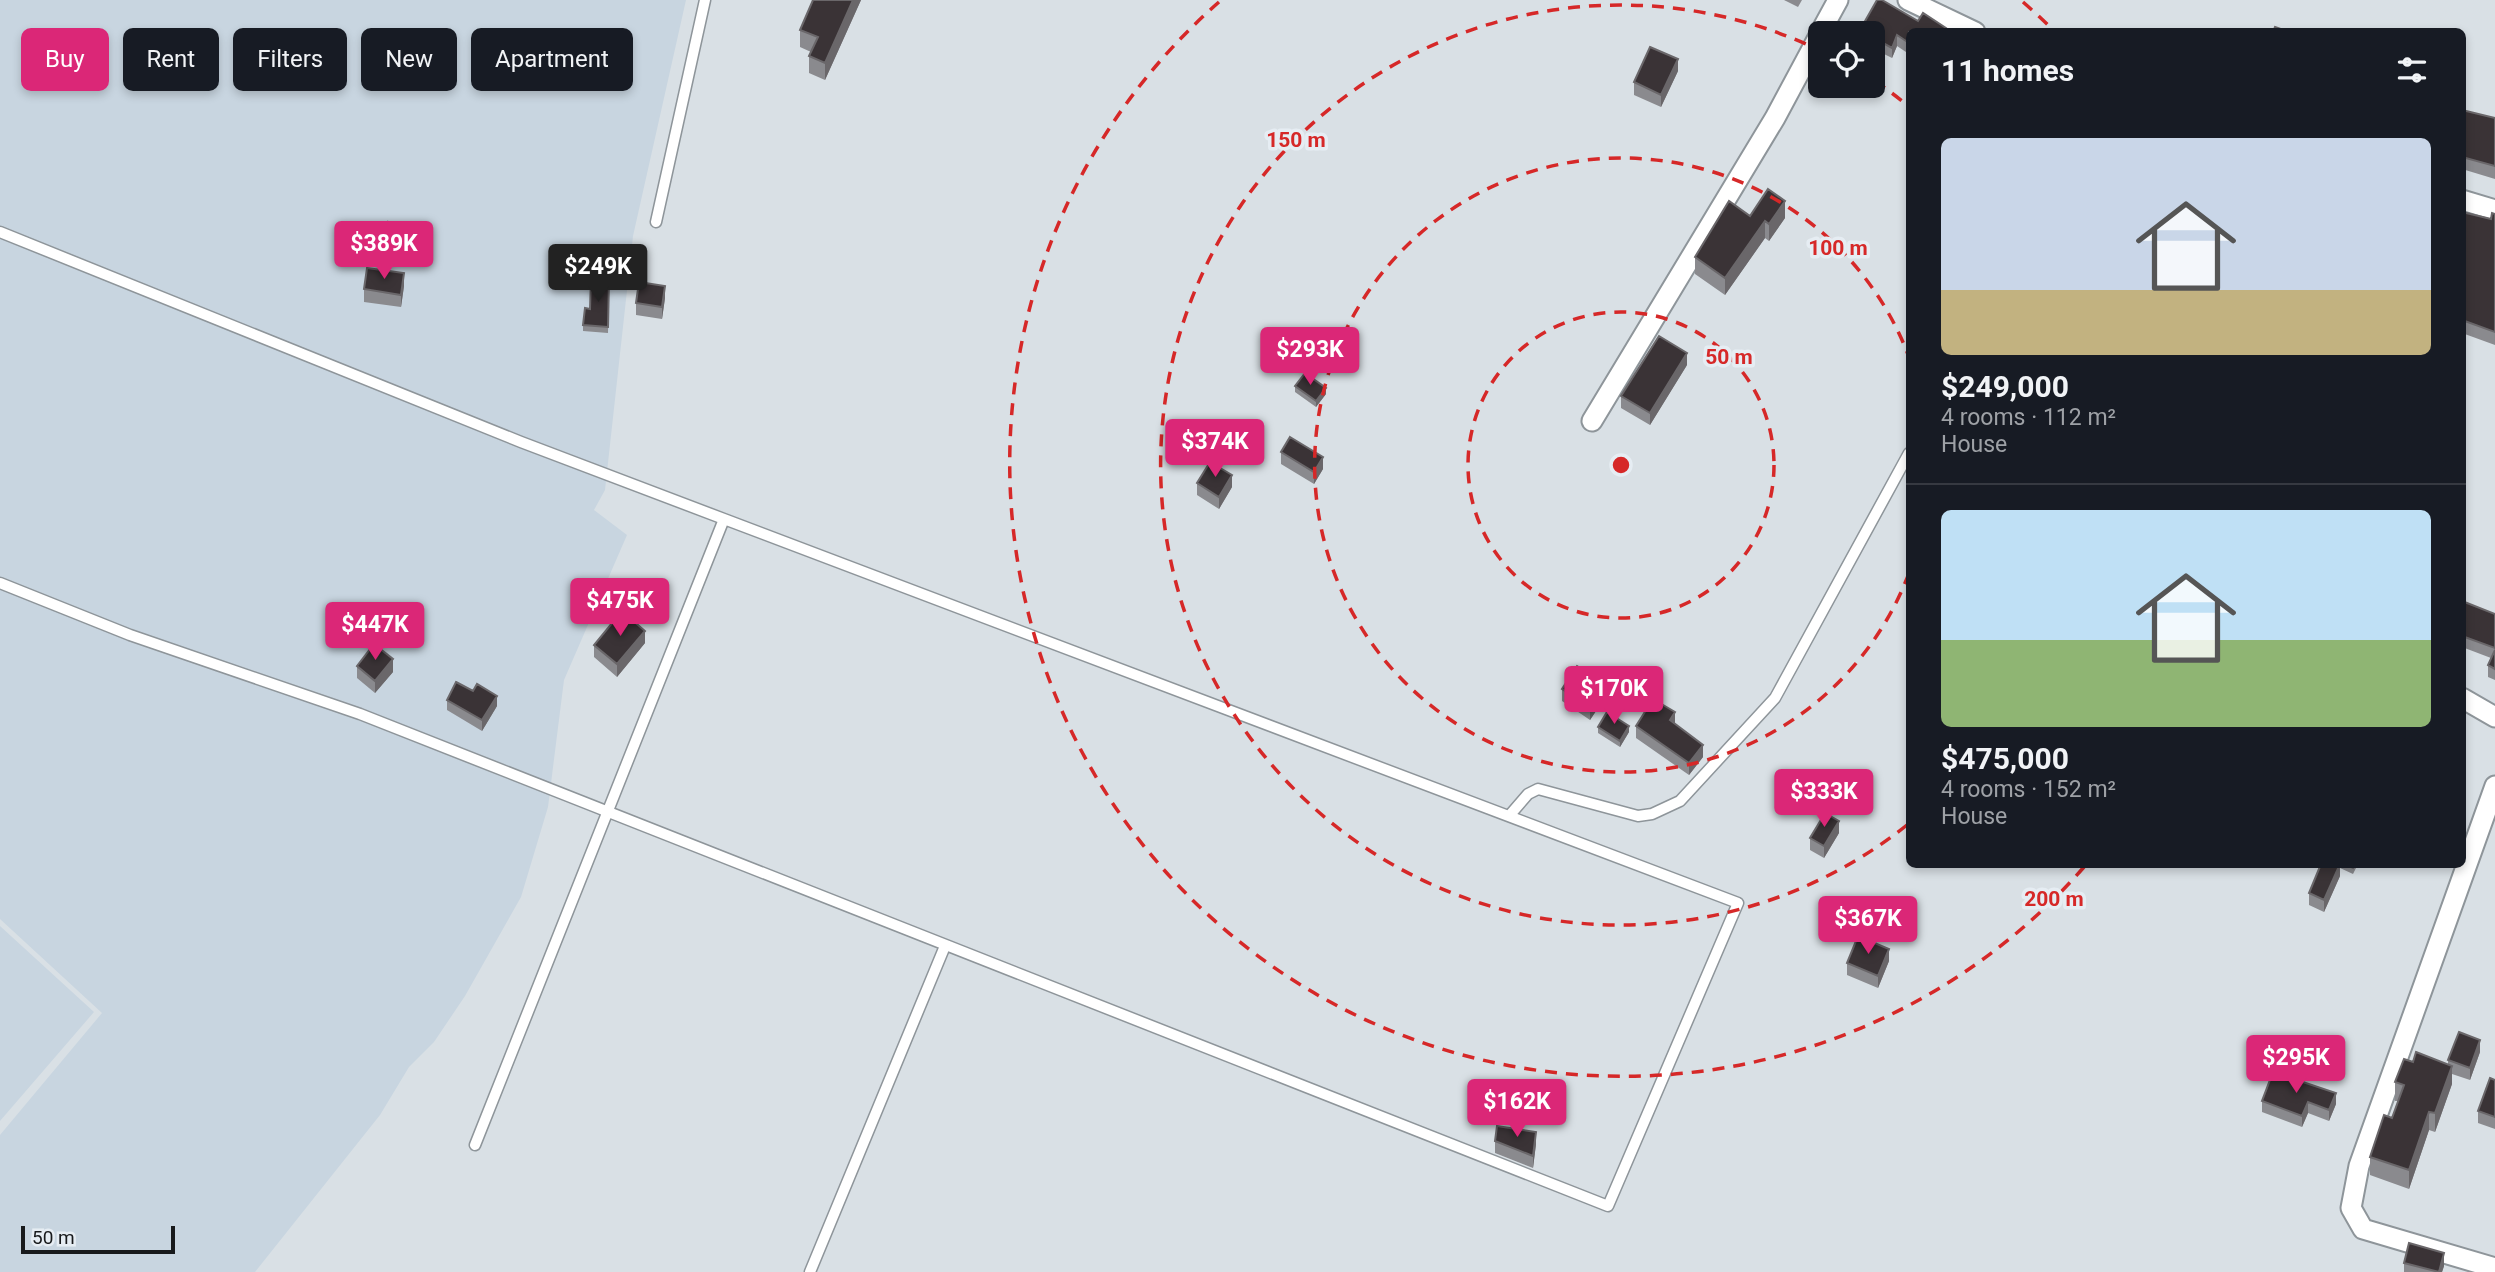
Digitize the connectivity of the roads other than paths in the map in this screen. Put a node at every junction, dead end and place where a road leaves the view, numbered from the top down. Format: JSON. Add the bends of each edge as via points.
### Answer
{"nodes":[{"id":1,"x":705,"y":0,"type":"edge"},
{"id":2,"x":1838,"y":0,"type":"edge"},
{"id":3,"x":1908,"y":0,"type":"edge"},
{"id":4,"x":1827,"y":21,"type":"edge"},
{"id":5,"x":1967,"y":28,"type":"edge"},
{"id":6,"x":1808,"y":56,"type":"edge"},
{"id":7,"x":2466,"y":201,"type":"edge"},
{"id":8,"x":2495,"y":210,"type":"edge"},
{"id":9,"x":656,"y":222,"type":"dead end"},
{"id":10,"x":0,"y":232,"type":"edge"},
{"id":11,"x":1592,"y":421,"type":"dead end"},
{"id":12,"x":1906,"y":458,"type":"edge"},
{"id":13,"x":724,"y":519,"type":"junction"},
{"id":14,"x":0,"y":583,"type":"edge"},
{"id":15,"x":2466,"y":700,"type":"edge"},
{"id":16,"x":2495,"y":717,"type":"edge"},
{"id":17,"x":2495,"y":786,"type":"edge"},
{"id":18,"x":606,"y":813,"type":"junction"},
{"id":19,"x":1509,"y":816,"type":"junction"},
{"id":20,"x":2466,"y":867,"type":"edge"},
{"id":21,"x":2466,"y":868,"type":"edge"},
{"id":22,"x":945,"y":946,"type":"junction"},
{"id":23,"x":475,"y":1145,"type":"dead end"},
{"id":24,"x":2495,"y":1268,"type":"edge"},
{"id":25,"x":810,"y":1272,"type":"edge"}],
"edges":[{"from":1,"to":9,"type":"lane"},
{"from":2,"to":4,"type":"street"},
{"from":3,"to":5,"type":"street"},
{"from":6,"to":11,"type":"street"},
{"from":7,"to":8,"type":"street"},
{"from":10,"to":13,"type":"lane"},
{"from":12,"to":19,"type":"lane","via":[[1775,698],[1680,801],[1638,816],[1538,789]]},
{"from":13,"to":18,"type":"lane"},
{"from":13,"to":19,"type":"lane"},
{"from":14,"to":18,"type":"lane","via":[[130,635],[360,714]]},
{"from":15,"to":16,"type":"street"},
{"from":17,"to":20,"type":"street"},
{"from":18,"to":22,"type":"lane"},
{"from":18,"to":23,"type":"lane"},
{"from":19,"to":22,"type":"lane","via":[[1738,903],[1608,1206]]},
{"from":21,"to":24,"type":"street","via":[[2359,1166],[2351,1208],[2364,1229]]},
{"from":22,"to":25,"type":"lane"}]}
